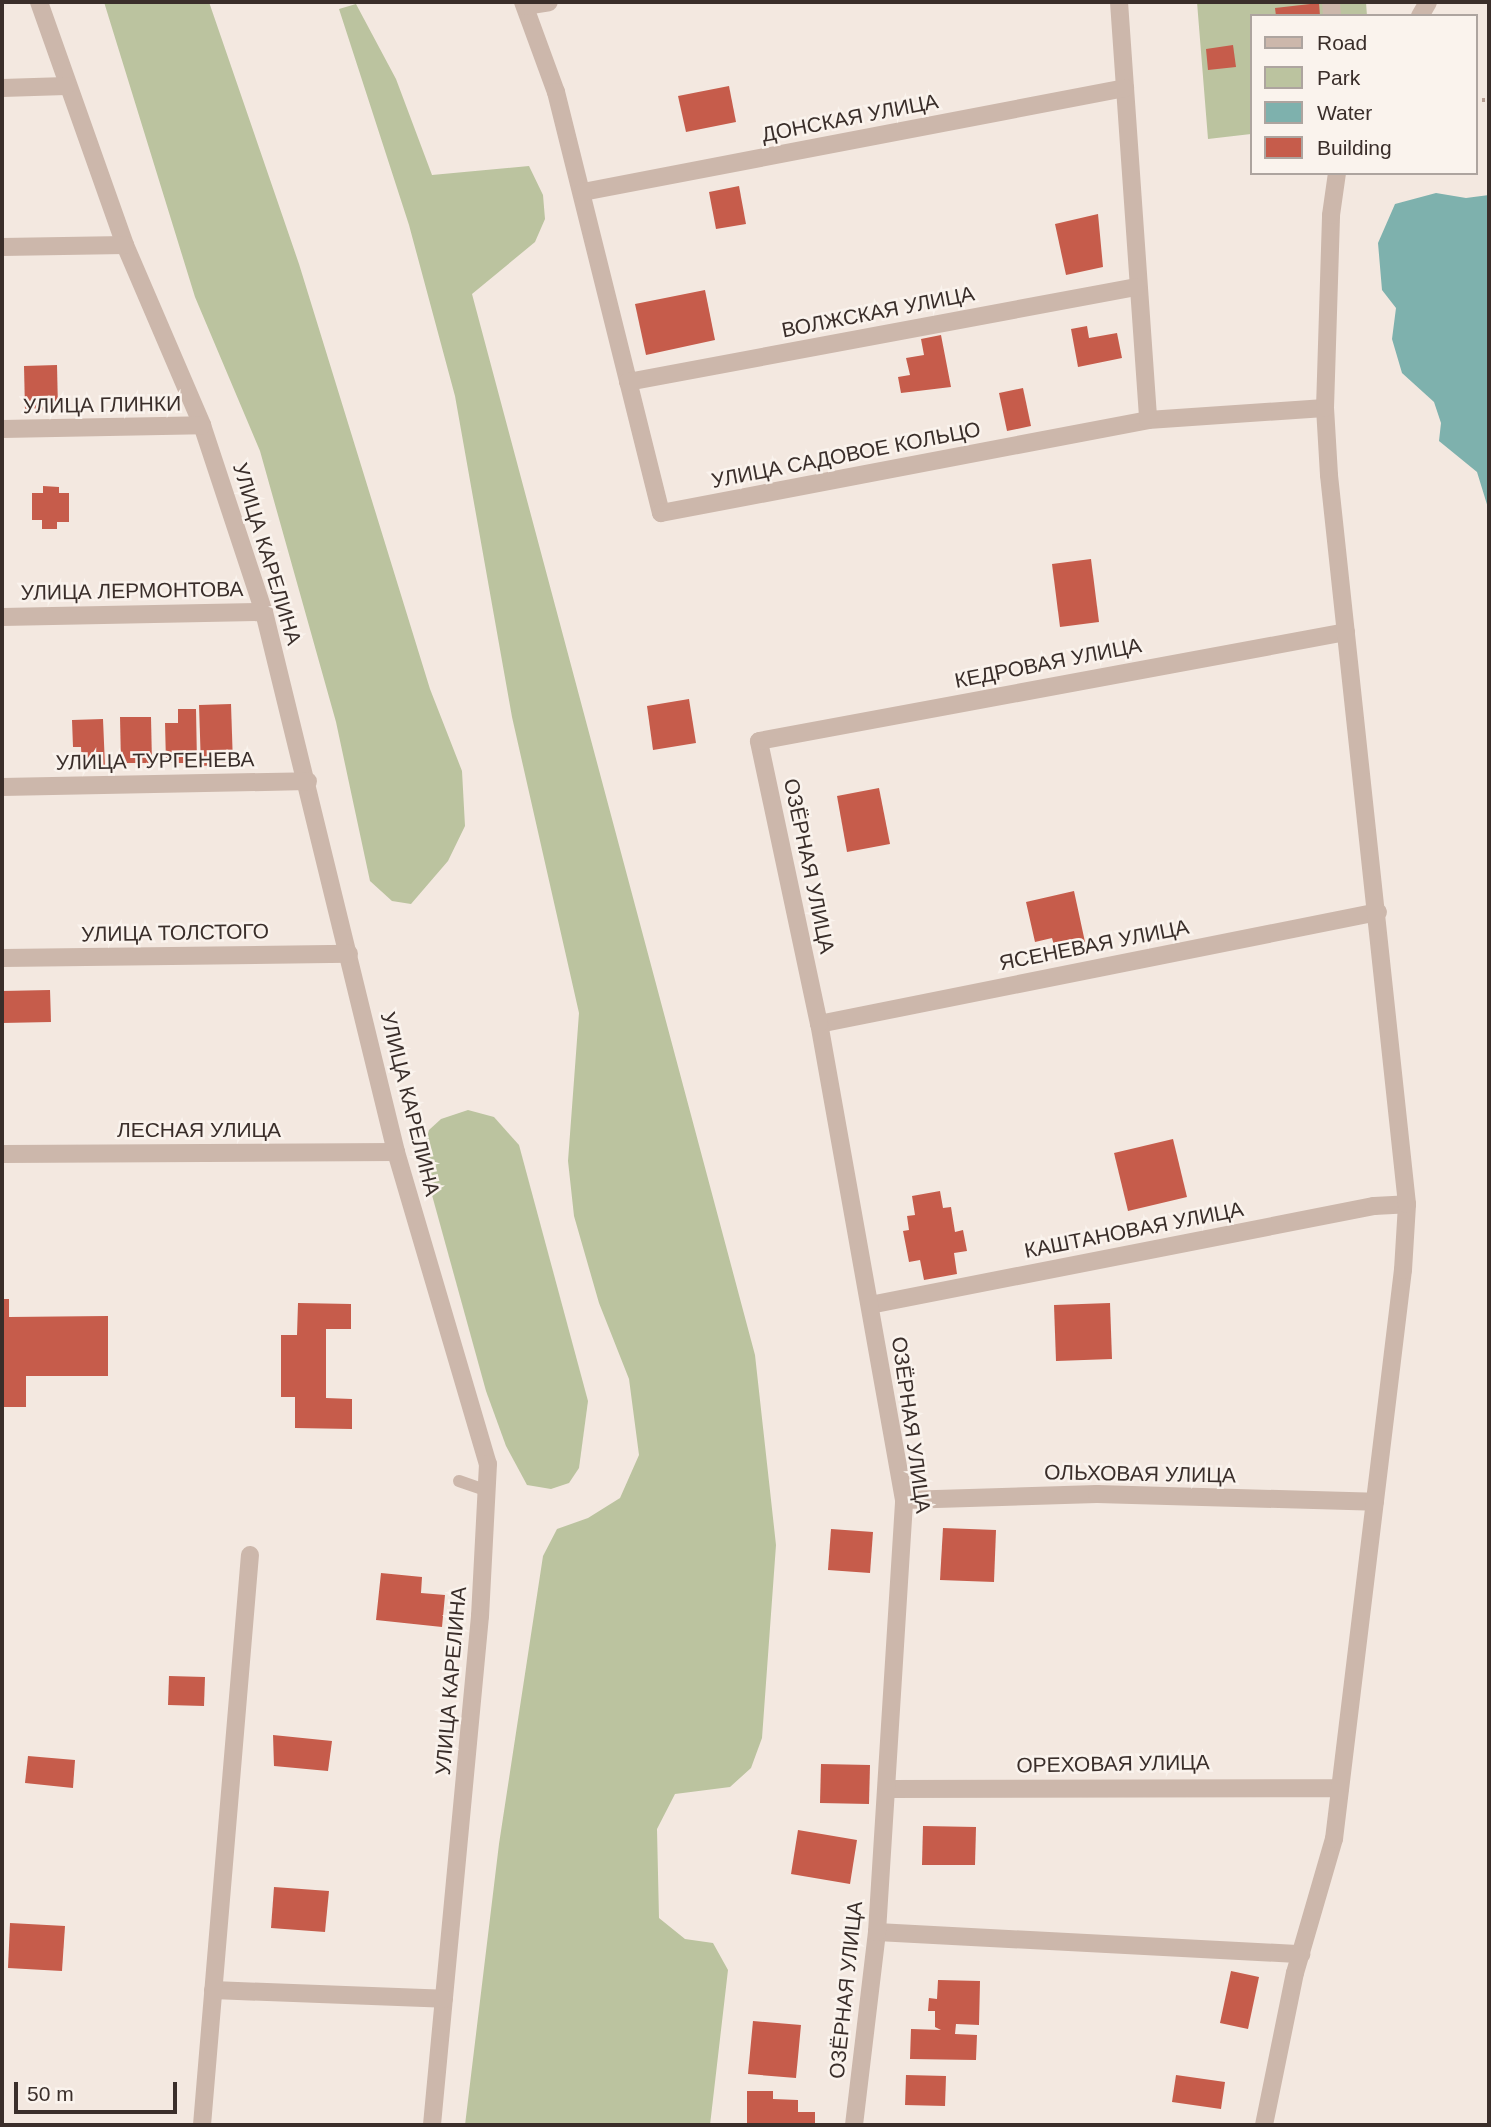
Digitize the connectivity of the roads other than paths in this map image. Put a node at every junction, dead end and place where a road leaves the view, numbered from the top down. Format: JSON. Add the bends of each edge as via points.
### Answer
{"nodes":[{"id":1,"x":39,"y":2,"type":"edge"},
{"id":2,"x":549,"y":2,"type":"edge"},
{"id":3,"x":1119,"y":2,"type":"edge"},
{"id":4,"x":524,"y":4,"type":"edge"},
{"id":5,"x":66,"y":86,"type":"junction"},
{"id":6,"x":2,"y":88,"type":"edge"},
{"id":7,"x":1125,"y":88,"type":"junction"},
{"id":8,"x":1337,"y":175,"type":"edge"},
{"id":9,"x":583,"y":192,"type":"junction"},
{"id":10,"x":125,"y":245,"type":"junction"},
{"id":11,"x":2,"y":247,"type":"edge"},
{"id":12,"x":1136,"y":286,"type":"junction"},
{"id":13,"x":628,"y":382,"type":"junction"},
{"id":14,"x":1325,"y":408,"type":"junction"},
{"id":15,"x":1148,"y":420,"type":"junction"},
{"id":16,"x":202,"y":425,"type":"junction"},
{"id":17,"x":2,"y":429,"type":"edge"},
{"id":18,"x":264,"y":612,"type":"junction"},
{"id":19,"x":2,"y":617,"type":"edge"},
{"id":20,"x":1346,"y":632,"type":"junction"},
{"id":21,"x":759,"y":741,"type":"joint"},
{"id":22,"x":308,"y":781,"type":"junction"},
{"id":23,"x":2,"y":787,"type":"edge"},
{"id":24,"x":1378,"y":912,"type":"junction"},
{"id":25,"x":349,"y":954,"type":"junction"},
{"id":26,"x":2,"y":958,"type":"edge"},
{"id":27,"x":819,"y":1024,"type":"junction"},
{"id":28,"x":396,"y":1152,"type":"junction"},
{"id":29,"x":2,"y":1154,"type":"edge"},
{"id":30,"x":1407,"y":1204,"type":"junction"},
{"id":31,"x":870,"y":1305,"type":"junction"},
{"id":32,"x":459,"y":1481,"type":"dead end"},
{"id":33,"x":488,"y":1491,"type":"junction"},
{"id":34,"x":904,"y":1500,"type":"junction"},
{"id":35,"x":1375,"y":1502,"type":"junction"},
{"id":36,"x":250,"y":1555,"type":"dead end"},
{"id":37,"x":1340,"y":1788,"type":"junction"},
{"id":38,"x":887,"y":1789,"type":"junction"},
{"id":39,"x":877,"y":1932,"type":"junction"},
{"id":40,"x":1301,"y":1954,"type":"junction"},
{"id":41,"x":213,"y":1990,"type":"junction"},
{"id":42,"x":444,"y":1999,"type":"junction"},
{"id":43,"x":202,"y":2125,"type":"edge"},
{"id":44,"x":432,"y":2125,"type":"edge"},
{"id":45,"x":854,"y":2125,"type":"edge"},
{"id":46,"x":1264,"y":2125,"type":"edge"}],
"edges":[{"from":1,"to":5,"type":"street","name":"УЛИЦА КАРЕЛИНА"},
{"from":2,"to":4,"type":"street"},
{"from":3,"to":7,"type":"street"},
{"from":4,"to":9,"type":"street","name":"УЛИЦА САДОВОЕ КОЛЬЦО","via":[[556,92]]},
{"from":5,"to":6,"type":"street"},
{"from":5,"to":10,"type":"street","name":"УЛИЦА КАРЕЛИНА"},
{"from":7,"to":9,"type":"street","name":"ДОНСКАЯ УЛИЦА"},
{"from":7,"to":12,"type":"street"},
{"from":8,"to":14,"type":"street","via":[[1331,215]]},
{"from":9,"to":13,"type":"street","name":"УЛИЦА САДОВОЕ КОЛЬЦО"},
{"from":10,"to":11,"type":"street"},
{"from":10,"to":16,"type":"street","name":"УЛИЦА КАРЕЛИНА"},
{"from":12,"to":13,"type":"street","name":"ВОЛЖСКАЯ УЛИЦА"},
{"from":12,"to":15,"type":"street"},
{"from":13,"to":15,"type":"street","name":"УЛИЦА САДОВОЕ КОЛЬЦО","via":[[661,513]]},
{"from":14,"to":15,"type":"street"},
{"from":14,"to":20,"type":"street"},
{"from":16,"to":17,"type":"street","name":"УЛИЦА ГЛИНКИ"},
{"from":16,"to":18,"type":"street","name":"УЛИЦА КАРЕЛИНА"},
{"from":18,"to":19,"type":"street","name":"УЛИЦА ЛЕРМОНТОВА"},
{"from":18,"to":22,"type":"street","name":"УЛИЦА КАРЕЛИНА"},
{"from":20,"to":21,"type":"street","name":"КЕДРОВАЯ УЛИЦА"},
{"from":20,"to":24,"type":"street"},
{"from":21,"to":27,"type":"street","name":"ОЗЁРНАЯ УЛИЦА"},
{"from":22,"to":23,"type":"street","name":"УЛИЦА ТУРГЕНЕВА"},
{"from":22,"to":25,"type":"street","name":"УЛИЦА КАРЕЛИНА"},
{"from":24,"to":27,"type":"street","name":"ЯСЕНЕВАЯ УЛИЦА"},
{"from":24,"to":30,"type":"street"},
{"from":25,"to":26,"type":"street","name":"УЛИЦА ТОЛСТОГО"},
{"from":25,"to":28,"type":"street","name":"УЛИЦА КАРЕЛИНА"},
{"from":27,"to":31,"type":"street","name":"ОЗЁРНАЯ УЛИЦА"},
{"from":28,"to":29,"type":"street","name":"ЛЕСНАЯ УЛИЦА"},
{"from":28,"to":33,"type":"street","name":"УЛИЦА КАРЕЛИНА","via":[[488,1464]]},
{"from":30,"to":31,"type":"street","name":"КАШТАНОВАЯ УЛИЦА","via":[[1374,1206]]},
{"from":30,"to":35,"type":"street"},
{"from":31,"to":34,"type":"street","name":"ОЗЁРНАЯ УЛИЦА"},
{"from":32,"to":33,"type":"lane"},
{"from":33,"to":42,"type":"street","name":"УЛИЦА КАРЕЛИНА"},
{"from":34,"to":35,"type":"street","name":"ОЛЬХОВАЯ УЛИЦА","via":[[1097,1494]]},
{"from":34,"to":38,"type":"street","name":"ОЗЁРНАЯ УЛИЦА"},
{"from":35,"to":37,"type":"street"},
{"from":36,"to":41,"type":"street"},
{"from":37,"to":38,"type":"street","name":"ОРЕХОВАЯ УЛИЦА"},
{"from":37,"to":40,"type":"street","via":[[1334,1839]]},
{"from":38,"to":39,"type":"street","name":"ОЗЁРНАЯ УЛИЦА"},
{"from":39,"to":40,"type":"street"},
{"from":39,"to":45,"type":"street","name":"ОЗЁРНАЯ УЛИЦА"},
{"from":40,"to":46,"type":"street"},
{"from":41,"to":42,"type":"street"},
{"from":41,"to":43,"type":"street"},
{"from":42,"to":44,"type":"street","name":"УЛИЦА КАРЕЛИНА"}]}
